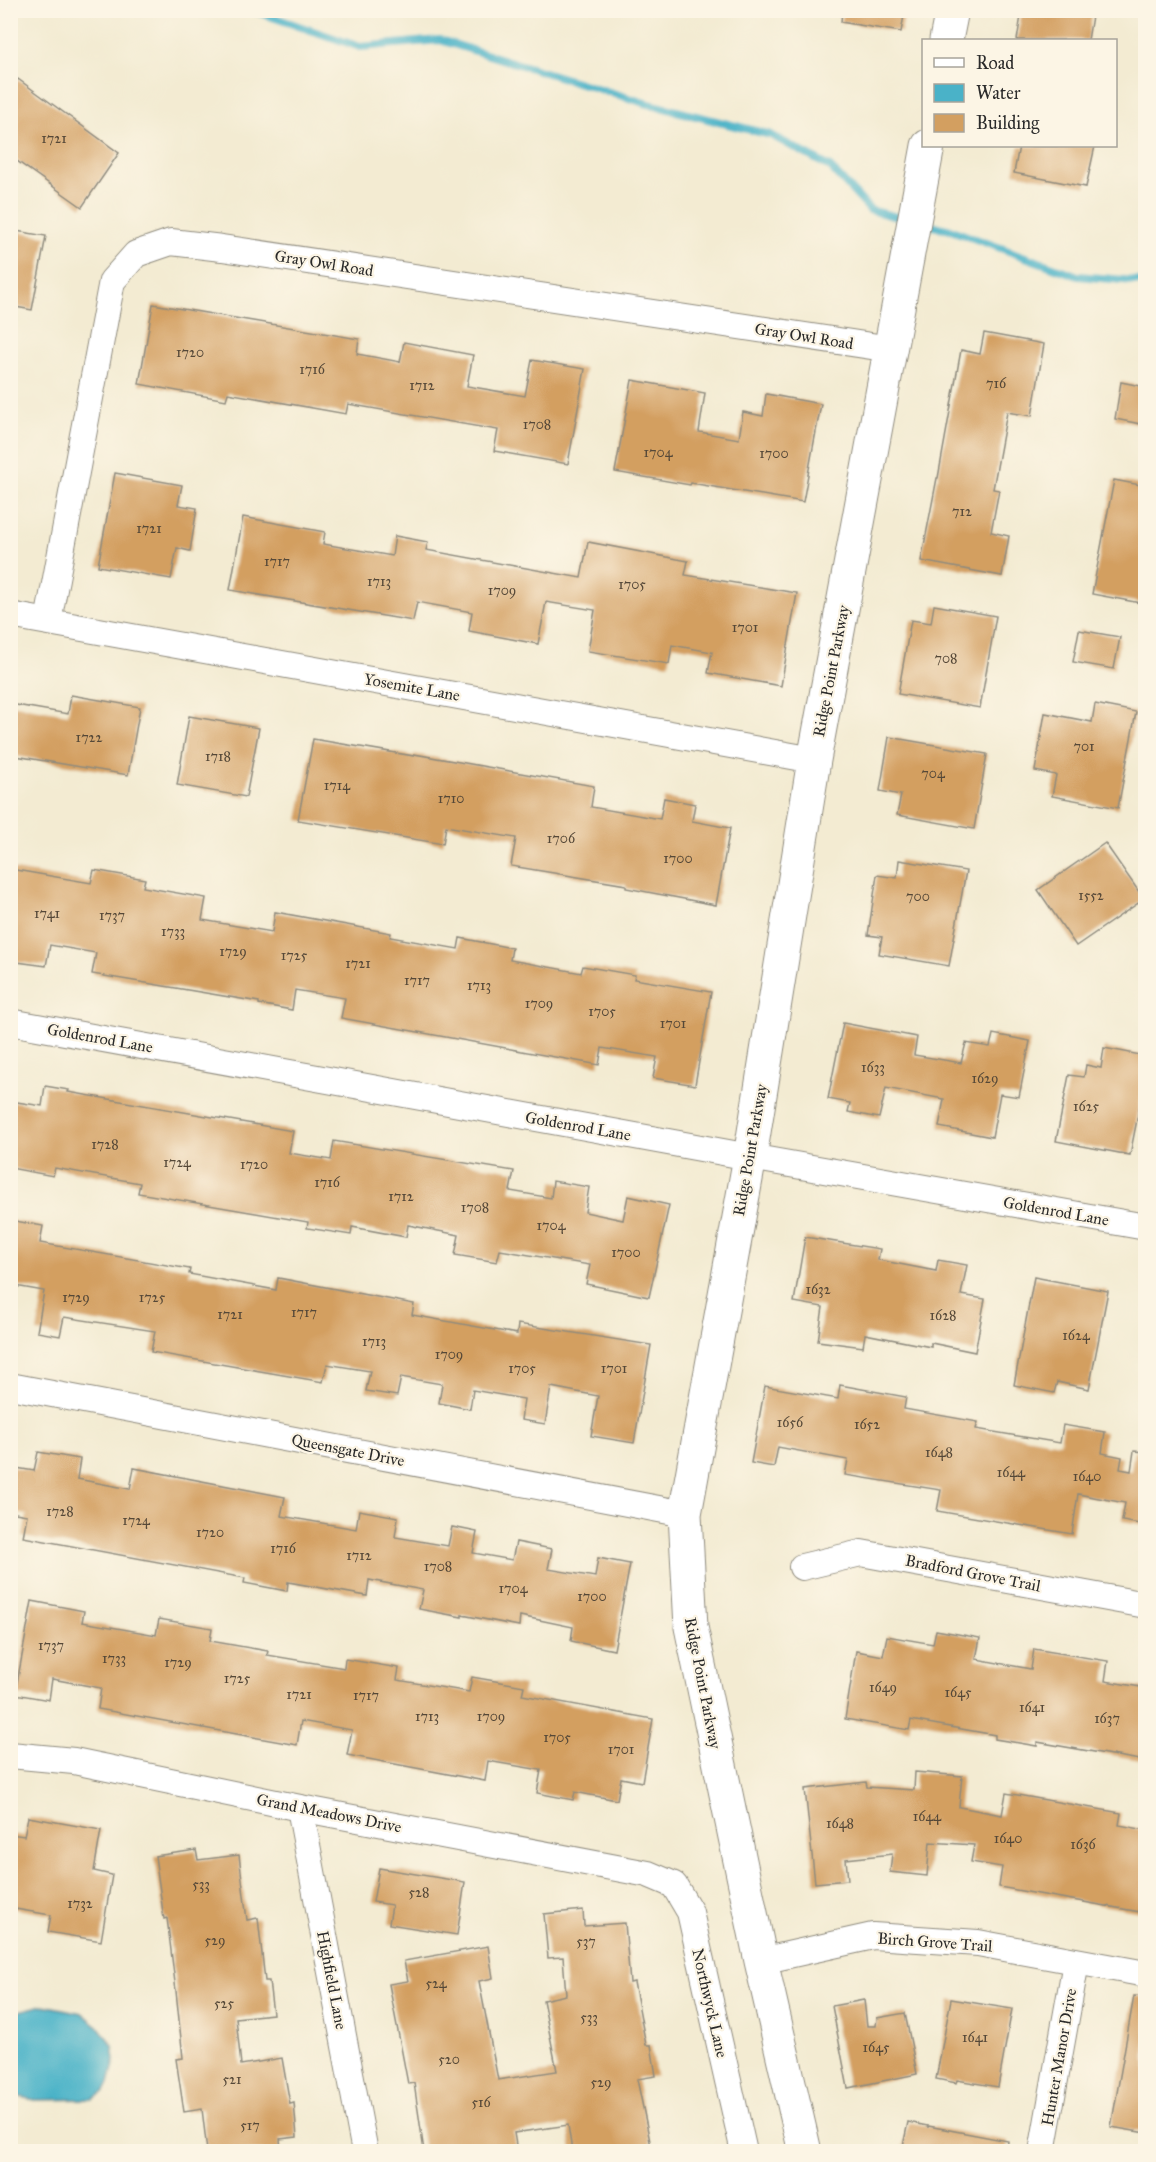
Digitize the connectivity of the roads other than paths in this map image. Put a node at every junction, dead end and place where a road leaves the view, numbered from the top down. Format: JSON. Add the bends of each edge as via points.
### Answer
{"nodes":[{"id":1,"x":952,"y":10,"type":"edge"},
{"id":2,"x":946,"y":39,"type":"edge"},
{"id":3,"x":926,"y":154,"type":"edge"},
{"id":4,"x":891,"y":349,"type":"junction"},
{"id":5,"x":10,"y":615,"type":"edge"},
{"id":6,"x":48,"y":621,"type":"junction"},
{"id":7,"x":814,"y":760,"type":"junction"},
{"id":8,"x":10,"y":1022,"type":"edge"},
{"id":9,"x":750,"y":1157,"type":"junction"},
{"id":10,"x":1146,"y":1227,"type":"edge"},
{"id":11,"x":10,"y":1386,"type":"edge"},
{"id":12,"x":685,"y":1514,"type":"junction"},
{"id":13,"x":802,"y":1567,"type":"dead end"},
{"id":14,"x":1146,"y":1605,"type":"edge"},
{"id":15,"x":10,"y":1755,"type":"edge"},
{"id":16,"x":300,"y":1808,"type":"junction"},
{"id":17,"x":648,"y":1874,"type":"joint"},
{"id":18,"x":761,"y":1961,"type":"junction"},
{"id":19,"x":1076,"y":1962,"type":"junction"},
{"id":20,"x":1146,"y":1974,"type":"edge"},
{"id":21,"x":365,"y":2151,"type":"edge"},
{"id":22,"x":744,"y":2151,"type":"edge"},
{"id":23,"x":805,"y":2151,"type":"edge"},
{"id":24,"x":1042,"y":2151,"type":"edge"}],
"edges":[{"from":1,"to":2,"type":"street"},
{"from":3,"to":4,"type":"street","name":"Ridge Point Parkway"},
{"from":4,"to":6,"type":"street","name":"Gray Owl Road","via":[[171,242],[136,254],[112,281]]},
{"from":4,"to":7,"type":"street","name":"Ridge Point Parkway"},
{"from":5,"to":6,"type":"street","name":"Yosemite Lane"},
{"from":6,"to":7,"type":"street","name":"Yosemite Lane"},
{"from":7,"to":9,"type":"street","name":"Ridge Point Parkway"},
{"from":8,"to":9,"type":"street","name":"Goldenrod Lane"},
{"from":9,"to":10,"type":"street","name":"Goldenrod Lane"},
{"from":9,"to":12,"type":"street","name":"Ridge Point Parkway"},
{"from":11,"to":12,"type":"street","name":"Queensgate Drive"},
{"from":12,"to":18,"type":"street","name":"Ridge Point Parkway","via":[[690,1627]]},
{"from":13,"to":14,"type":"street","name":"Bradford Grove Trail","via":[[861,1552]]},
{"from":15,"to":16,"type":"street","name":"Grand Meadows Drive","via":[[74,1761]]},
{"from":16,"to":17,"type":"street","name":"Grand Meadows Drive"},
{"from":16,"to":21,"type":"street","name":"Highfield Lane"},
{"from":17,"to":22,"type":"street","name":"Northwyck Lane","via":[[674,1885],[690,1912]]},
{"from":18,"to":19,"type":"street","name":"Birch Grove Trail","via":[[873,1936],[978,1942]]},
{"from":18,"to":23,"type":"street","name":"Ridge Point Parkway"},
{"from":19,"to":20,"type":"street","name":"Birch Grove Trail"},
{"from":19,"to":24,"type":"street","name":"Hunter Manor Drive"}]}
